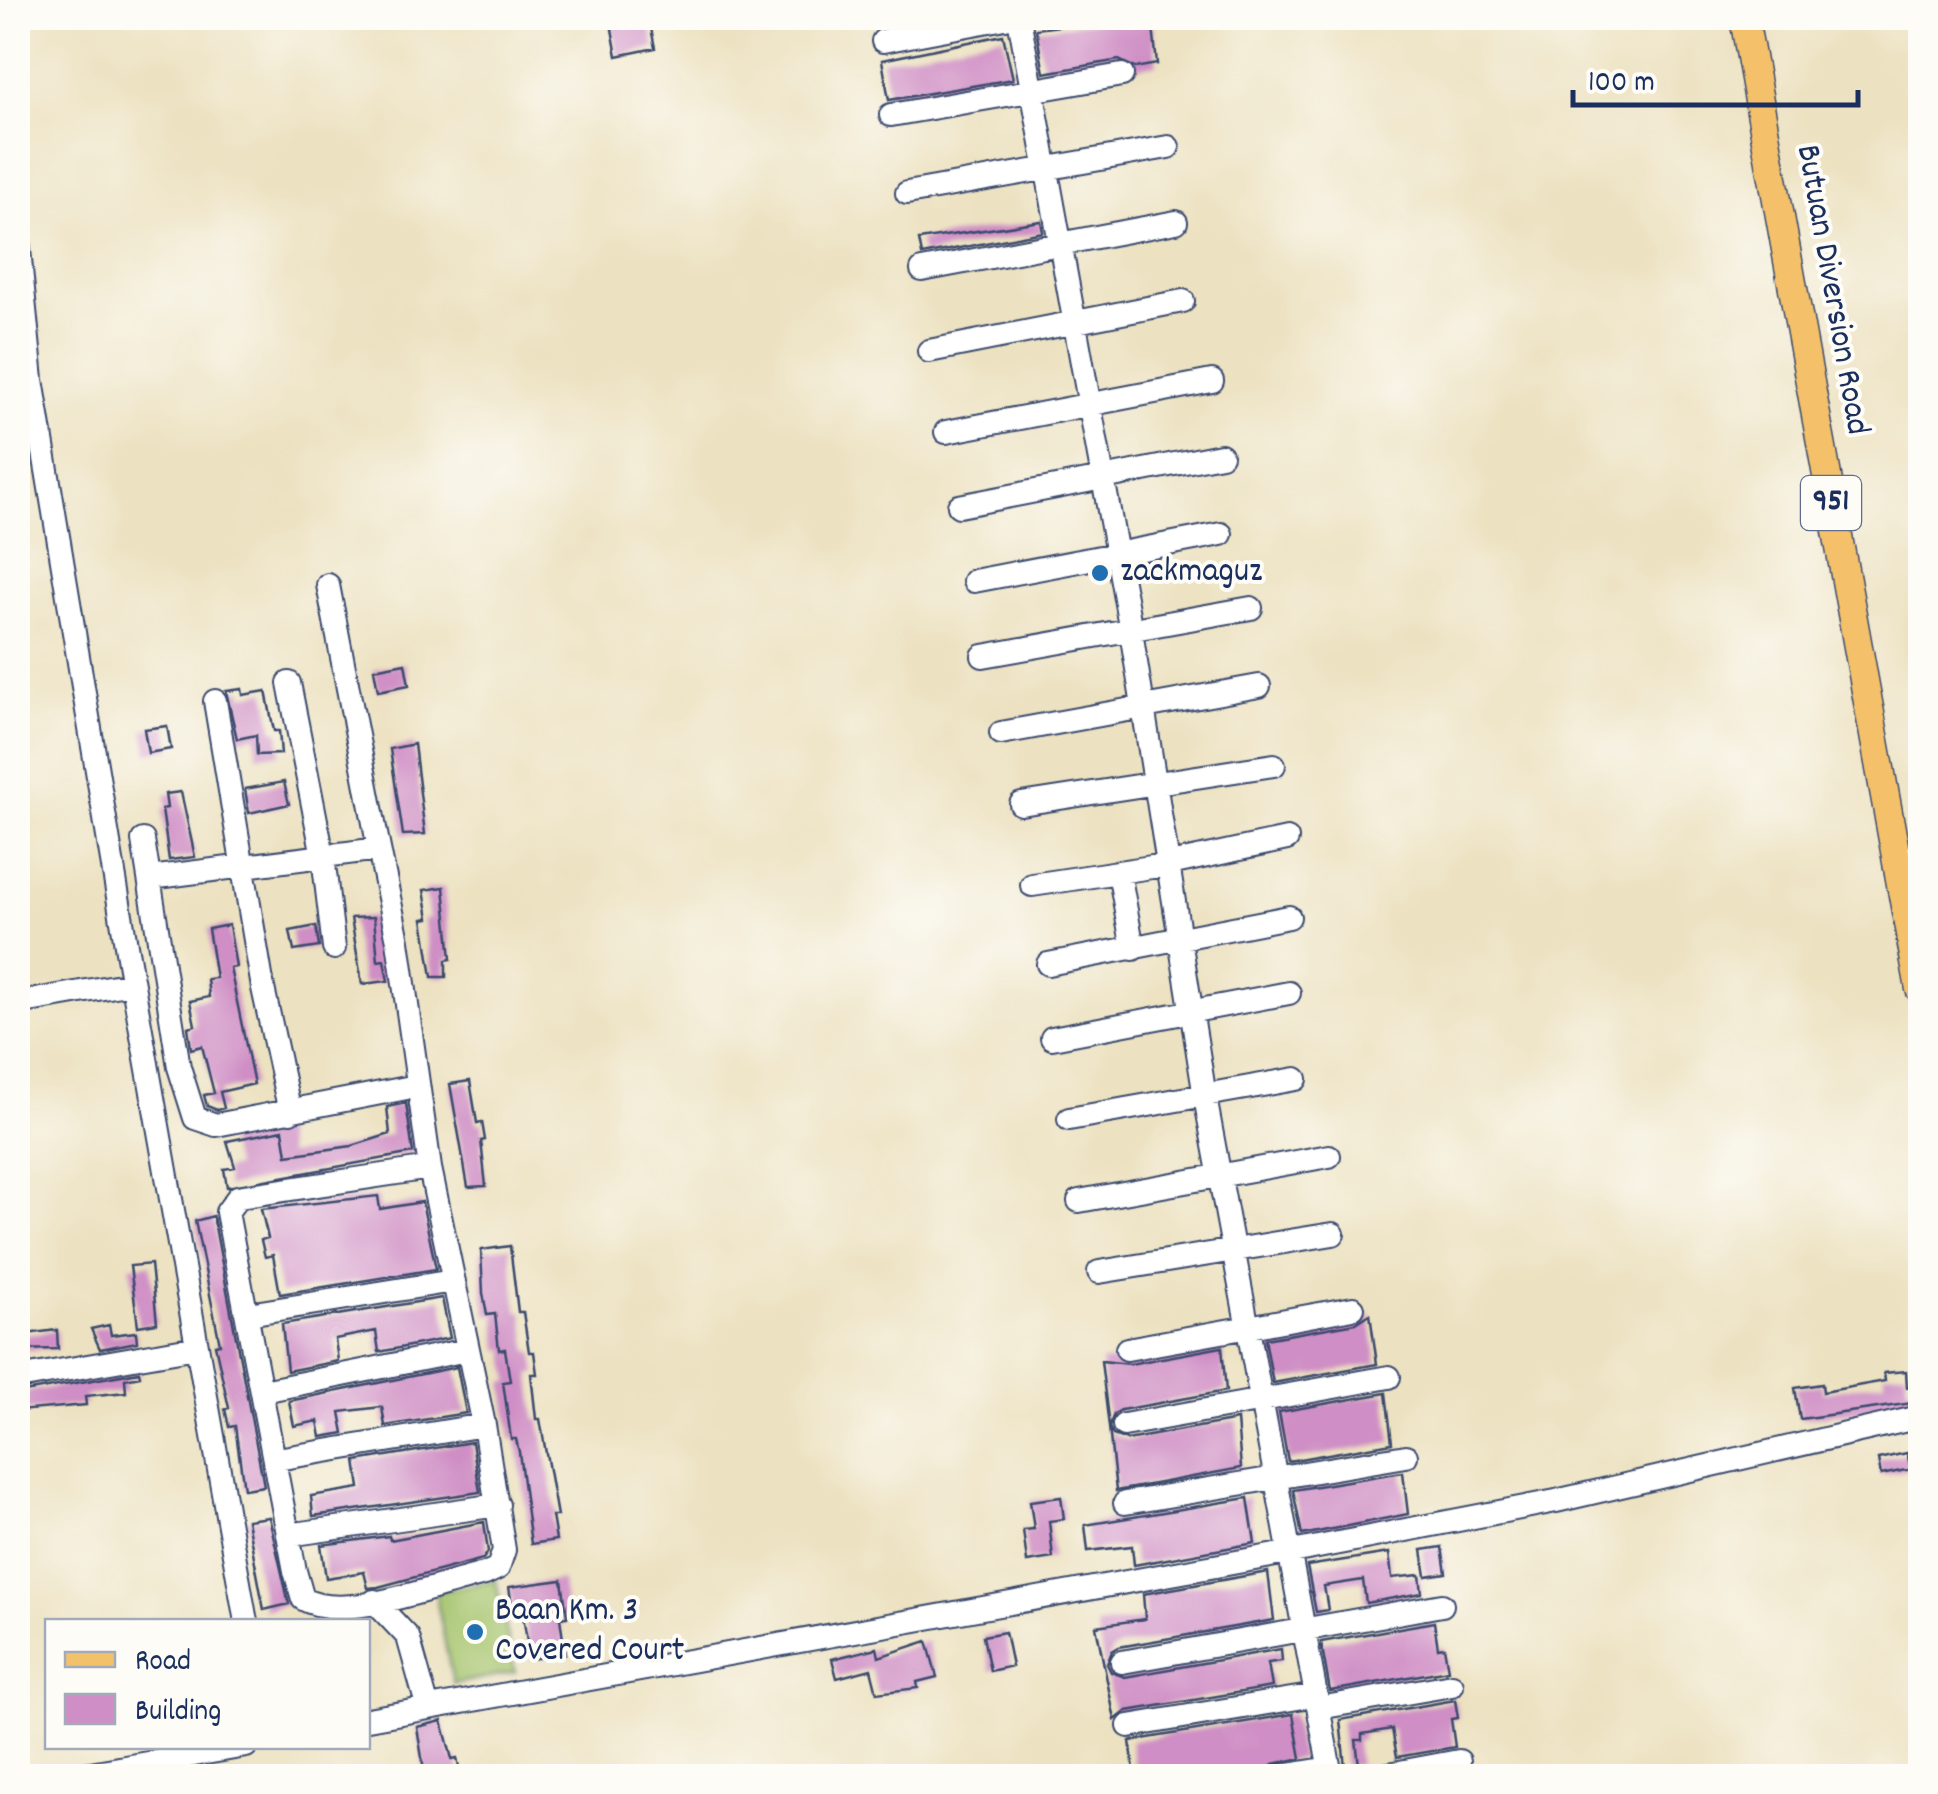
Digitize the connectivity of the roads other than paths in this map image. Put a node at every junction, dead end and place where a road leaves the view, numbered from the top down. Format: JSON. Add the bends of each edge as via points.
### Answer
{"nodes":[{"id":1,"x":1005,"y":18,"type":"edge"},
{"id":2,"x":1019,"y":18,"type":"edge"},
{"id":3,"x":1744,"y":18,"type":"edge"},
{"id":4,"x":883,"y":41,"type":"dead end"},
{"id":5,"x":1122,"y":75,"type":"dead end"},
{"id":6,"x":1033,"y":91,"type":"junction"},
{"id":7,"x":891,"y":115,"type":"dead end"},
{"id":8,"x":1168,"y":146,"type":"dead end"},
{"id":9,"x":1048,"y":168,"type":"junction"},
{"id":10,"x":907,"y":193,"type":"dead end"},
{"id":11,"x":1176,"y":222,"type":"dead end"},
{"id":12,"x":18,"y":239,"type":"edge"},
{"id":13,"x":1060,"y":246,"type":"junction"},
{"id":14,"x":922,"y":270,"type":"dead end"},
{"id":15,"x":1182,"y":301,"type":"dead end"},
{"id":16,"x":1073,"y":320,"type":"junction"},
{"id":17,"x":929,"y":351,"type":"dead end"},
{"id":18,"x":1212,"y":381,"type":"dead end"},
{"id":19,"x":1090,"y":404,"type":"junction"},
{"id":20,"x":946,"y":432,"type":"dead end"},
{"id":21,"x":1221,"y":455,"type":"dead end"},
{"id":22,"x":1104,"y":478,"type":"junction"},
{"id":23,"x":959,"y":506,"type":"dead end"},
{"id":24,"x":1221,"y":534,"type":"dead end"},
{"id":25,"x":1116,"y":555,"type":"junction"},
{"id":26,"x":974,"y":581,"type":"dead end"},
{"id":27,"x":328,"y":585,"type":"dead end"},
{"id":28,"x":1251,"y":608,"type":"dead end"},
{"id":29,"x":1131,"y":632,"type":"junction"},
{"id":30,"x":983,"y":656,"type":"dead end"},
{"id":31,"x":289,"y":683,"type":"dead end"},
{"id":32,"x":1259,"y":686,"type":"dead end"},
{"id":33,"x":216,"y":701,"type":"dead end"},
{"id":34,"x":1142,"y":709,"type":"junction"},
{"id":35,"x":1002,"y":732,"type":"dead end"},
{"id":36,"x":1274,"y":765,"type":"dead end"},
{"id":37,"x":1156,"y":783,"type":"junction"},
{"id":38,"x":1021,"y":804,"type":"dead end"},
{"id":39,"x":1287,"y":839,"type":"dead end"},
{"id":40,"x":143,"y":840,"type":"dead end"},
{"id":41,"x":379,"y":849,"type":"junction"},
{"id":42,"x":323,"y":856,"type":"junction"},
{"id":43,"x":1909,"y":857,"type":"edge"},
{"id":44,"x":1165,"y":865,"type":"junction"},
{"id":45,"x":245,"y":866,"type":"junction"},
{"id":46,"x":1119,"y":872,"type":"junction"},
{"id":47,"x":150,"y":878,"type":"junction"},
{"id":48,"x":1032,"y":885,"type":"dead end"},
{"id":49,"x":1289,"y":917,"type":"dead end"},
{"id":50,"x":1179,"y":941,"type":"junction"},
{"id":51,"x":334,"y":948,"type":"dead end"},
{"id":52,"x":1133,"y":949,"type":"junction"},
{"id":53,"x":1048,"y":964,"type":"dead end"},
{"id":54,"x":132,"y":983,"type":"junction"},
{"id":55,"x":1920,"y":989,"type":"edge"},
{"id":56,"x":1289,"y":993,"type":"dead end"},
{"id":57,"x":18,"y":1003,"type":"edge"},
{"id":58,"x":1190,"y":1013,"type":"junction"},
{"id":59,"x":1052,"y":1038,"type":"dead end"},
{"id":60,"x":1296,"y":1080,"type":"dead end"},
{"id":61,"x":417,"y":1086,"type":"junction"},
{"id":62,"x":1205,"y":1096,"type":"junction"},
{"id":63,"x":290,"y":1112,"type":"junction"},
{"id":64,"x":1069,"y":1118,"type":"dead end"},
{"id":65,"x":1329,"y":1156,"type":"dead end"},
{"id":66,"x":430,"y":1168,"type":"junction"},
{"id":67,"x":1220,"y":1176,"type":"junction"},
{"id":68,"x":1079,"y":1201,"type":"dead end"},
{"id":69,"x":1333,"y":1234,"type":"dead end"},
{"id":70,"x":1235,"y":1251,"type":"junction"},
{"id":71,"x":1099,"y":1272,"type":"dead end"},
{"id":72,"x":454,"y":1281,"type":"junction"},
{"id":73,"x":1353,"y":1308,"type":"dead end"},
{"id":74,"x":248,"y":1314,"type":"junction"},
{"id":75,"x":1248,"y":1327,"type":"junction"},
{"id":76,"x":197,"y":1347,"type":"junction"},
{"id":77,"x":1127,"y":1349,"type":"dead end"},
{"id":78,"x":467,"y":1350,"type":"junction"},
{"id":79,"x":18,"y":1378,"type":"edge"},
{"id":80,"x":1389,"y":1378,"type":"dead end"},
{"id":81,"x":263,"y":1391,"type":"junction"},
{"id":82,"x":1262,"y":1401,"type":"junction"},
{"id":83,"x":1920,"y":1418,"type":"edge"},
{"id":84,"x":484,"y":1425,"type":"junction"},
{"id":85,"x":1124,"y":1425,"type":"dead end"},
{"id":86,"x":1406,"y":1456,"type":"dead end"},
{"id":87,"x":277,"y":1459,"type":"junction"},
{"id":88,"x":1273,"y":1478,"type":"junction"},
{"id":89,"x":1125,"y":1504,"type":"dead end"},
{"id":90,"x":498,"y":1505,"type":"junction"},
{"id":91,"x":288,"y":1535,"type":"junction"},
{"id":92,"x":1287,"y":1553,"type":"junction"},
{"id":93,"x":416,"y":1591,"type":"junction"},
{"id":94,"x":374,"y":1601,"type":"junction"},
{"id":95,"x":1442,"y":1606,"type":"dead end"},
{"id":96,"x":245,"y":1619,"type":"edge"},
{"id":97,"x":1302,"y":1628,"type":"junction"},
{"id":98,"x":408,"y":1637,"type":"junction"},
{"id":99,"x":1122,"y":1662,"type":"dead end"},
{"id":100,"x":1452,"y":1685,"type":"dead end"},
{"id":101,"x":1318,"y":1702,"type":"junction"},
{"id":102,"x":428,"y":1705,"type":"junction"},
{"id":103,"x":370,"y":1719,"type":"edge"},
{"id":104,"x":1129,"y":1726,"type":"dead end"},
{"id":105,"x":229,"y":1749,"type":"edge"},
{"id":106,"x":1460,"y":1761,"type":"dead end"},
{"id":107,"x":1330,"y":1772,"type":"edge"},
{"id":108,"x":73,"y":1776,"type":"edge"},
{"id":109,"x":1282,"y":1776,"type":"edge"},
{"id":110,"x":1378,"y":1776,"type":"edge"}],
"edges":[{"from":1,"to":4,"type":"street"},
{"from":2,"to":6,"type":"street"},
{"from":3,"to":43,"type":"main road","name":"Butuan Diversion Road","number":"951"},
{"from":5,"to":6,"type":"street"},
{"from":6,"to":7,"type":"street"},
{"from":6,"to":9,"type":"street"},
{"from":8,"to":9,"type":"street"},
{"from":9,"to":10,"type":"street"},
{"from":9,"to":13,"type":"street"},
{"from":11,"to":13,"type":"street"},
{"from":12,"to":54,"type":"street","via":[[32,380]]},
{"from":13,"to":14,"type":"street"},
{"from":13,"to":16,"type":"street"},
{"from":15,"to":16,"type":"street"},
{"from":16,"to":17,"type":"street"},
{"from":16,"to":19,"type":"street"},
{"from":18,"to":19,"type":"street"},
{"from":19,"to":20,"type":"street"},
{"from":19,"to":22,"type":"street"},
{"from":21,"to":22,"type":"street"},
{"from":22,"to":23,"type":"street"},
{"from":22,"to":25,"type":"street"},
{"from":24,"to":25,"type":"street"},
{"from":25,"to":26,"type":"street"},
{"from":25,"to":29,"type":"street"},
{"from":27,"to":41,"type":"street"},
{"from":28,"to":29,"type":"street"},
{"from":29,"to":30,"type":"street"},
{"from":29,"to":34,"type":"street"},
{"from":31,"to":42,"type":"street"},
{"from":32,"to":34,"type":"street"},
{"from":33,"to":45,"type":"street"},
{"from":34,"to":35,"type":"street"},
{"from":34,"to":37,"type":"street"},
{"from":36,"to":37,"type":"street"},
{"from":37,"to":38,"type":"street"},
{"from":37,"to":44,"type":"street"},
{"from":39,"to":44,"type":"street"},
{"from":40,"to":47,"type":"street"},
{"from":41,"to":42,"type":"street"},
{"from":41,"to":61,"type":"street"},
{"from":42,"to":45,"type":"street"},
{"from":42,"to":51,"type":"street"},
{"from":43,"to":55,"type":"main road","name":"Butuan Diversion Road","number":"951"},
{"from":44,"to":46,"type":"street"},
{"from":44,"to":50,"type":"street"},
{"from":45,"to":47,"type":"street"},
{"from":45,"to":63,"type":"street","via":[[262,988]]},
{"from":46,"to":48,"type":"street"},
{"from":46,"to":52,"type":"street"},
{"from":47,"to":63,"type":"street","via":[[179,1066],[195,1118],[216,1125]]},
{"from":49,"to":50,"type":"street"},
{"from":50,"to":52,"type":"street"},
{"from":50,"to":58,"type":"street"},
{"from":52,"to":53,"type":"street"},
{"from":54,"to":57,"type":"street"},
{"from":54,"to":76,"type":"street"},
{"from":56,"to":58,"type":"street"},
{"from":58,"to":59,"type":"street"},
{"from":58,"to":62,"type":"street"},
{"from":60,"to":62,"type":"street"},
{"from":61,"to":63,"type":"street"},
{"from":61,"to":66,"type":"street"},
{"from":62,"to":64,"type":"street"},
{"from":62,"to":67,"type":"street"},
{"from":65,"to":67,"type":"street"},
{"from":66,"to":72,"type":"street"},
{"from":66,"to":74,"type":"street","via":[[238,1196],[228,1212]]},
{"from":67,"to":68,"type":"street"},
{"from":67,"to":70,"type":"street"},
{"from":69,"to":70,"type":"street"},
{"from":70,"to":71,"type":"street"},
{"from":70,"to":75,"type":"street"},
{"from":72,"to":74,"type":"street"},
{"from":72,"to":78,"type":"street"},
{"from":73,"to":75,"type":"street"},
{"from":74,"to":81,"type":"street"},
{"from":75,"to":77,"type":"street"},
{"from":75,"to":82,"type":"street"},
{"from":76,"to":79,"type":"street"},
{"from":76,"to":96,"type":"street"},
{"from":78,"to":81,"type":"street"},
{"from":78,"to":84,"type":"street"},
{"from":80,"to":82,"type":"street"},
{"from":81,"to":87,"type":"street"},
{"from":82,"to":85,"type":"street"},
{"from":82,"to":88,"type":"street"},
{"from":83,"to":92,"type":"street"},
{"from":84,"to":87,"type":"street"},
{"from":84,"to":90,"type":"street"},
{"from":86,"to":88,"type":"street"},
{"from":87,"to":91,"type":"street"},
{"from":88,"to":89,"type":"street"},
{"from":88,"to":92,"type":"street"},
{"from":90,"to":91,"type":"street"},
{"from":90,"to":93,"type":"street","via":[[504,1536],[498,1568]]},
{"from":91,"to":94,"type":"street","via":[[304,1599],[324,1608]]},
{"from":92,"to":97,"type":"street"},
{"from":92,"to":102,"type":"street"},
{"from":93,"to":94,"type":"street"},
{"from":93,"to":98,"type":"street"},
{"from":94,"to":98,"type":"street"},
{"from":95,"to":97,"type":"street"},
{"from":97,"to":99,"type":"street"},
{"from":97,"to":101,"type":"street"},
{"from":98,"to":102,"type":"street"},
{"from":100,"to":101,"type":"street"},
{"from":101,"to":104,"type":"street"},
{"from":101,"to":107,"type":"street"},
{"from":102,"to":103,"type":"street"},
{"from":105,"to":108,"type":"street"},
{"from":106,"to":110,"type":"street"},
{"from":107,"to":109,"type":"street"}]}
